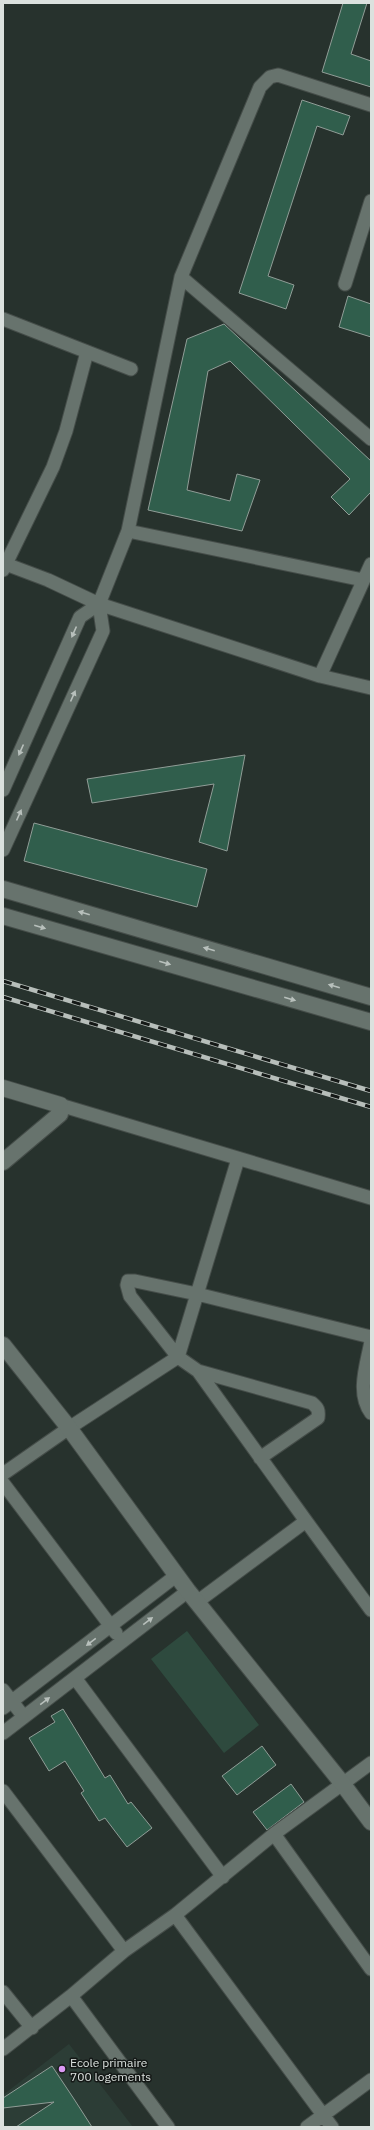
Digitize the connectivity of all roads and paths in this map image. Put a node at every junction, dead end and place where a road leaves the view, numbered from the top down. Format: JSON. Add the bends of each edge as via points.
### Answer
{"nodes":[{"id":1,"x":371,"y":105,"type":"edge"},
{"id":2,"x":371,"y":201,"type":"edge"},
{"id":3,"x":181,"y":277,"type":"junction"},
{"id":4,"x":345,"y":284,"type":"dead end"},
{"id":5,"x":3,"y":319,"type":"edge"},
{"id":6,"x":87,"y":352,"type":"junction"},
{"id":7,"x":131,"y":369,"type":"dead end"},
{"id":8,"x":371,"y":439,"type":"edge"},
{"id":9,"x":128,"y":531,"type":"junction"},
{"id":10,"x":371,"y":564,"type":"edge"},
{"id":11,"x":4,"y":566,"type":"edge"},
{"id":12,"x":363,"y":580,"type":"junction"},
{"id":13,"x":100,"y":604,"type":"junction"},
{"id":14,"x":320,"y":676,"type":"junction"},
{"id":15,"x":371,"y":688,"type":"edge"},
{"id":16,"x":4,"y":785,"type":"edge"},
{"id":17,"x":3,"y":850,"type":"edge"},
{"id":18,"x":3,"y":889,"type":"edge"},
{"id":19,"x":3,"y":916,"type":"edge"},
{"id":20,"x":371,"y":997,"type":"edge"},
{"id":21,"x":371,"y":1022,"type":"edge"},
{"id":22,"x":3,"y":1088,"type":"edge"},
{"id":23,"x":60,"y":1106,"type":"junction"},
{"id":24,"x":238,"y":1160,"type":"junction"},
{"id":25,"x":3,"y":1162,"type":"edge"},
{"id":26,"x":371,"y":1198,"type":"edge"},
{"id":27,"x":197,"y":1294,"type":"junction"},
{"id":28,"x":371,"y":1338,"type":"edge"},
{"id":29,"x":371,"y":1342,"type":"edge"},
{"id":30,"x":3,"y":1345,"type":"edge"},
{"id":31,"x":178,"y":1357,"type":"junction"},
{"id":32,"x":198,"y":1371,"type":"junction"},
{"id":33,"x":371,"y":1413,"type":"edge"},
{"id":34,"x":68,"y":1428,"type":"junction"},
{"id":35,"x":260,"y":1458,"type":"junction"},
{"id":36,"x":3,"y":1474,"type":"edge"},
{"id":37,"x":3,"y":1483,"type":"edge"},
{"id":38,"x":306,"y":1521,"type":"junction"},
{"id":39,"x":177,"y":1575,"type":"junction"},
{"id":40,"x":193,"y":1596,"type":"junction"},
{"id":41,"x":371,"y":1610,"type":"edge"},
{"id":42,"x":112,"y":1626,"type":"junction"},
{"id":43,"x":122,"y":1641,"type":"junction"},
{"id":44,"x":75,"y":1678,"type":"junction"},
{"id":45,"x":3,"y":1690,"type":"edge"},
{"id":46,"x":7,"y":1704,"type":"edge"},
{"id":47,"x":24,"y":1717,"type":"junction"},
{"id":48,"x":3,"y":1733,"type":"edge"},
{"id":49,"x":371,"y":1763,"type":"edge"},
{"id":50,"x":342,"y":1783,"type":"junction"},
{"id":51,"x":3,"y":1791,"type":"edge"},
{"id":52,"x":371,"y":1822,"type":"edge"},
{"id":53,"x":274,"y":1834,"type":"junction"},
{"id":54,"x":223,"y":1877,"type":"junction"},
{"id":55,"x":175,"y":1916,"type":"junction"},
{"id":56,"x":124,"y":1950,"type":"junction"},
{"id":57,"x":371,"y":1969,"type":"edge"},
{"id":58,"x":3,"y":1992,"type":"edge"},
{"id":59,"x":71,"y":1996,"type":"junction"},
{"id":60,"x":32,"y":2028,"type":"junction"},
{"id":61,"x":3,"y":2049,"type":"edge"},
{"id":62,"x":371,"y":2080,"type":"edge"},
{"id":63,"x":323,"y":2115,"type":"junction"},
{"id":64,"x":168,"y":2127,"type":"edge"},
{"id":65,"x":307,"y":2127,"type":"edge"},
{"id":66,"x":332,"y":2127,"type":"edge"}],
"edges":[{"from":1,"to":3,"type":"street","via":[[278,75],[264,81]]},
{"from":2,"to":4,"type":"street"},
{"from":3,"to":8,"type":"street"},
{"from":3,"to":9,"type":"street"},
{"from":5,"to":6,"type":"street"},
{"from":6,"to":7,"type":"street"},
{"from":6,"to":11,"type":"street","via":[[66,431],[53,467]]},
{"from":9,"to":12,"type":"street"},
{"from":9,"to":13,"type":"street"},
{"from":10,"to":12,"type":"street"},
{"from":11,"to":13,"type":"street","via":[[48,580]]},
{"from":12,"to":14,"type":"street"},
{"from":13,"to":14,"type":"street"},
{"from":13,"to":16,"type":"street","one_way":true,"via":[[80,617]]},
{"from":17,"to":13,"type":"street","one_way":true,"via":[[102,631]]},
{"from":14,"to":15,"type":"street"},
{"from":20,"to":18,"type":"street","one_way":true},
{"from":19,"to":21,"type":"street","one_way":true},
{"from":22,"to":23,"type":"street"},
{"from":23,"to":24,"type":"street"},
{"from":23,"to":25,"type":"street","via":[[60,1114],[55,1120]]},
{"from":24,"to":26,"type":"street"},
{"from":24,"to":27,"type":"street"},
{"from":27,"to":28,"type":"street"},
{"from":27,"to":31,"type":"street"},
{"from":27,"to":31,"type":"street","via":[[128,1281],[130,1296]]},
{"from":29,"to":33,"type":"street","via":[[363,1385],[364,1398]]},
{"from":30,"to":34,"type":"street"},
{"from":31,"to":32,"type":"street"},
{"from":31,"to":34,"type":"street"},
{"from":32,"to":35,"type":"street"},
{"from":32,"to":35,"type":"street","via":[[312,1403],[316,1407],[319,1412],[318,1418]]},
{"from":34,"to":36,"type":"street"},
{"from":34,"to":39,"type":"street"},
{"from":35,"to":38,"type":"street"},
{"from":37,"to":42,"type":"street"},
{"from":38,"to":40,"type":"street"},
{"from":38,"to":41,"type":"street"},
{"from":39,"to":40,"type":"street"},
{"from":39,"to":42,"type":"street"},
{"from":43,"to":40,"type":"street","one_way":true},
{"from":40,"to":50,"type":"street"},
{"from":42,"to":43,"type":"street"},
{"from":42,"to":46,"type":"street","one_way":true},
{"from":43,"to":44,"type":"street"},
{"from":47,"to":44,"type":"street","one_way":true},
{"from":44,"to":54,"type":"street"},
{"from":45,"to":46,"type":"street"},
{"from":46,"to":47,"type":"street"},
{"from":47,"to":48,"type":"street"},
{"from":49,"to":50,"type":"street"},
{"from":50,"to":52,"type":"street"},
{"from":50,"to":53,"type":"street"},
{"from":51,"to":56,"type":"street"},
{"from":53,"to":54,"type":"street"},
{"from":53,"to":57,"type":"street"},
{"from":54,"to":55,"type":"street"},
{"from":55,"to":56,"type":"street"},
{"from":55,"to":63,"type":"street"},
{"from":56,"to":59,"type":"street"},
{"from":58,"to":60,"type":"street"},
{"from":59,"to":60,"type":"street"},
{"from":59,"to":64,"type":"street"},
{"from":60,"to":61,"type":"street"},
{"from":62,"to":63,"type":"street"},
{"from":63,"to":65,"type":"street"},
{"from":63,"to":66,"type":"street"}]}
